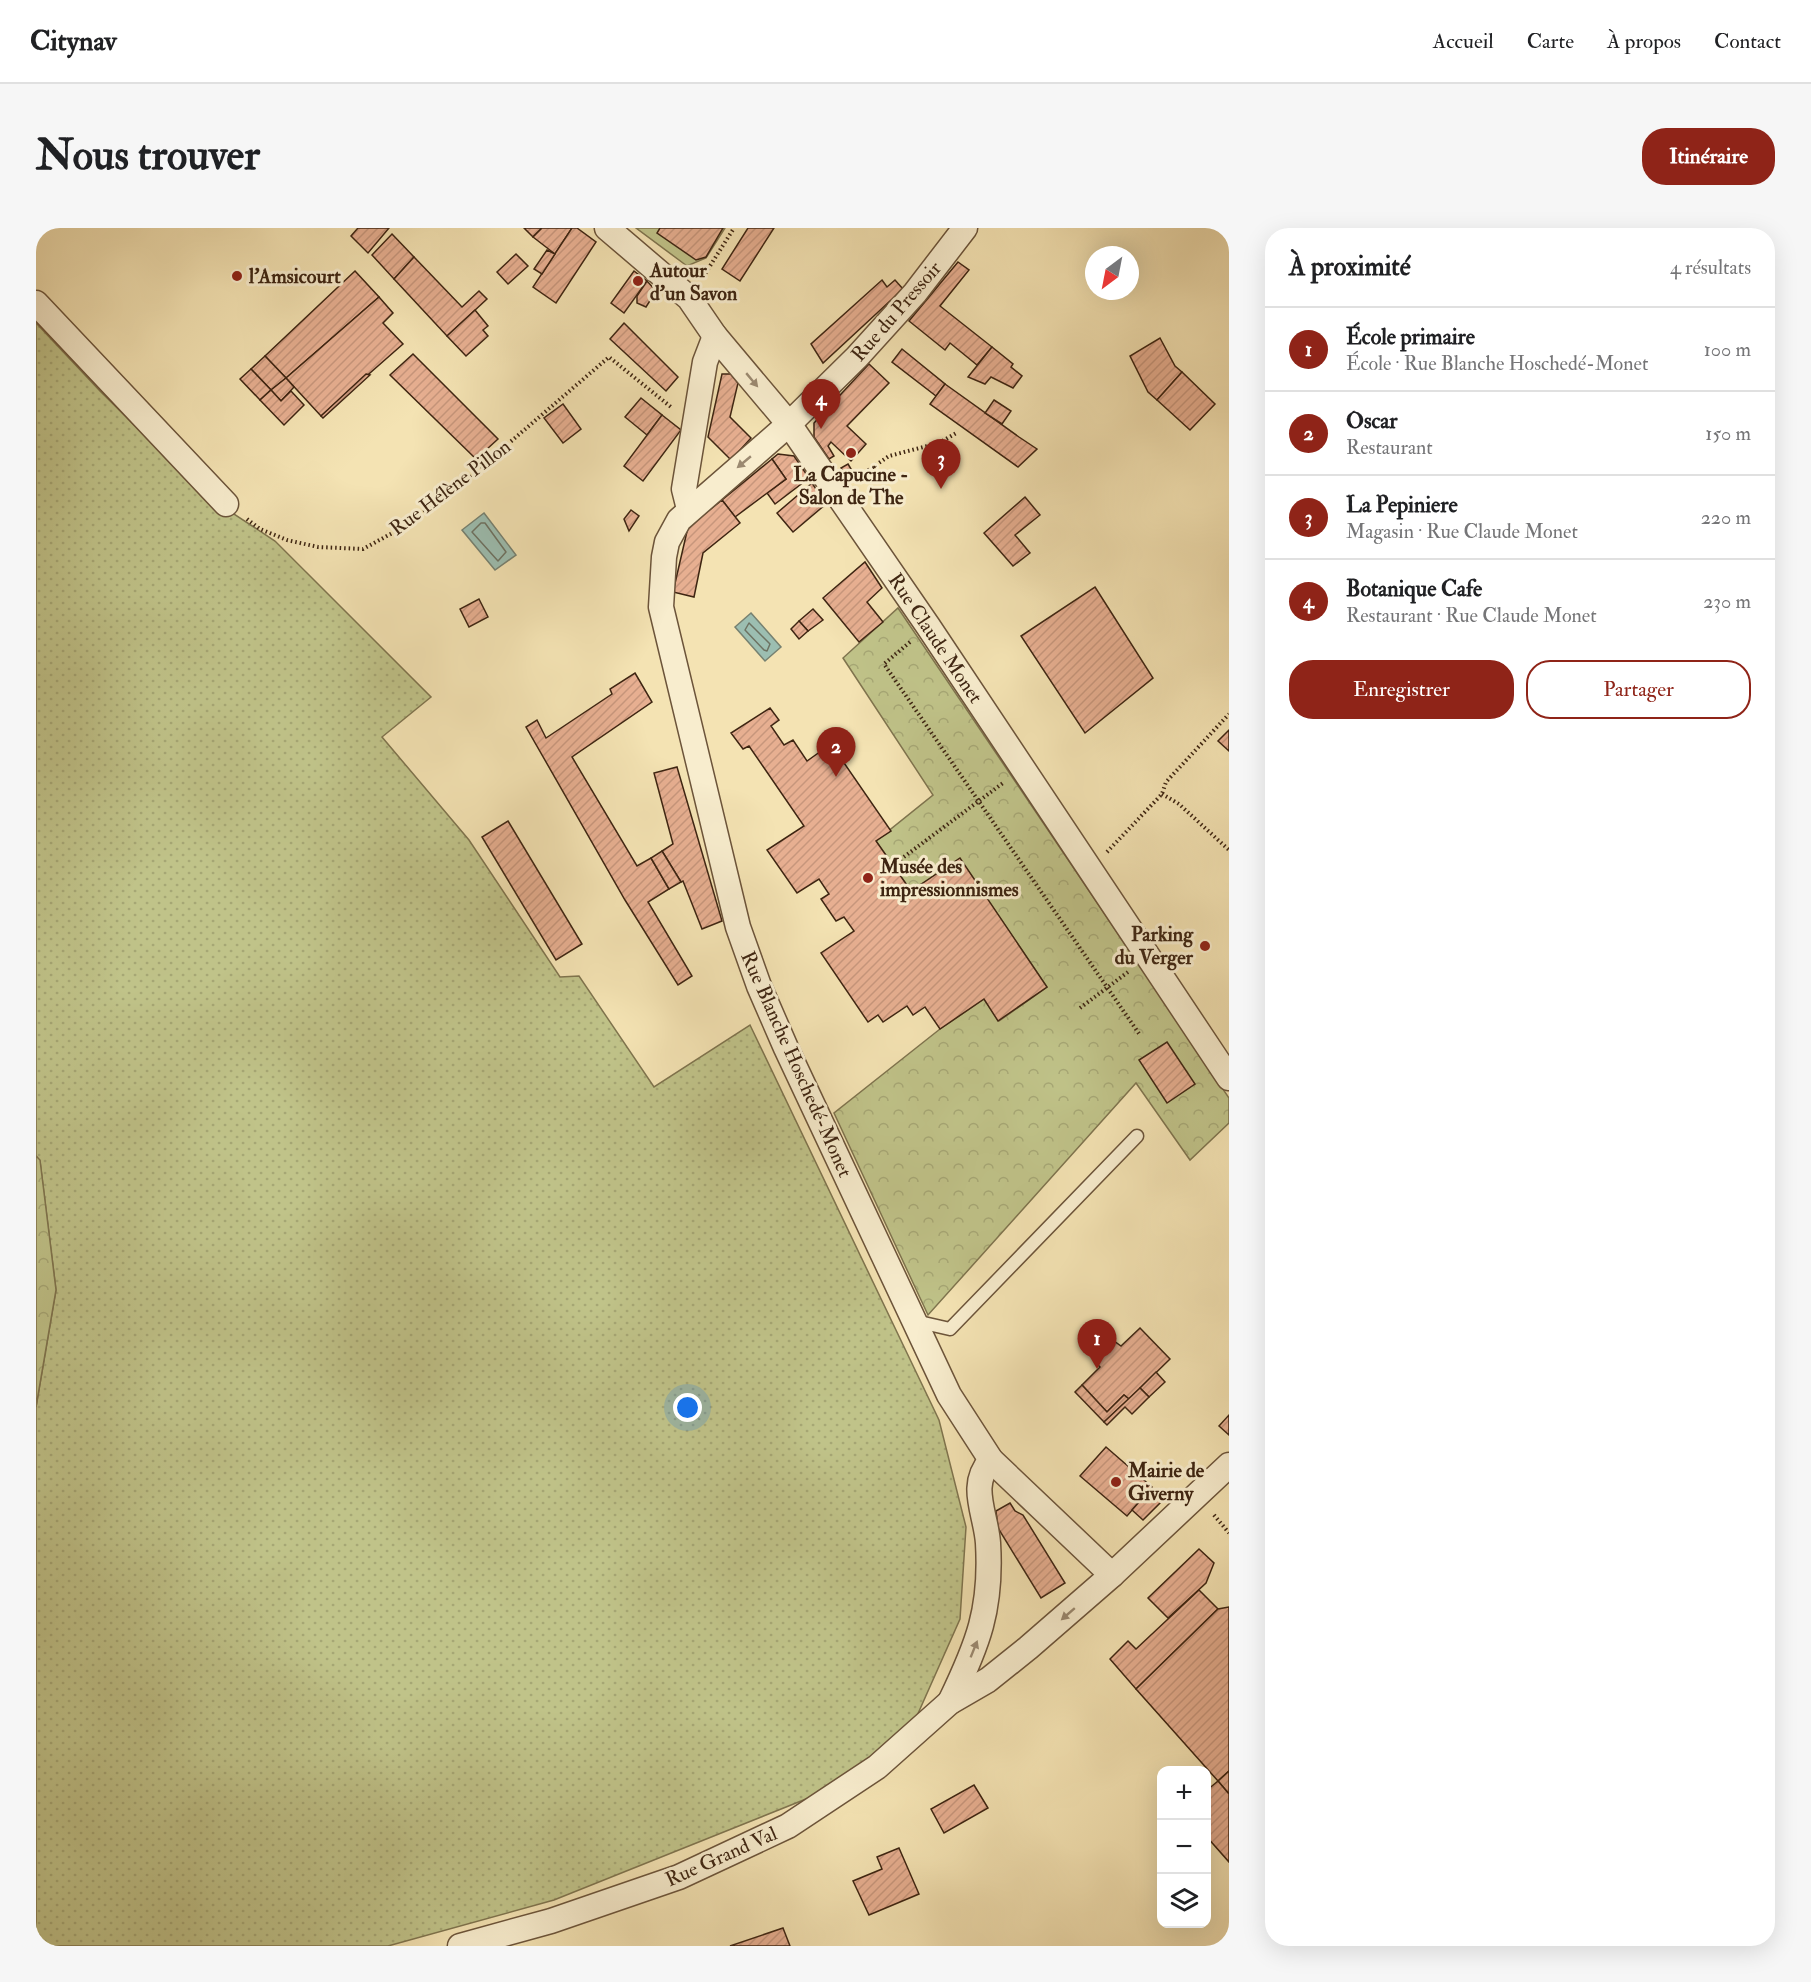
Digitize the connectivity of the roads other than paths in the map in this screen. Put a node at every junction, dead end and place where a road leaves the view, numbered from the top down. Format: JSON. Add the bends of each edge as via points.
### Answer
{"nodes":[{"id":1,"x":607,"y":228,"type":"edge"},
{"id":2,"x":965,"y":228,"type":"edge"},
{"id":3,"x":36,"y":303,"type":"edge"},
{"id":4,"x":715,"y":336,"type":"junction"},
{"id":5,"x":789,"y":424,"type":"junction"},
{"id":6,"x":226,"y":504,"type":"road end"},
{"id":7,"x":688,"y":509,"type":"junction"},
{"id":8,"x":1229,"y":1078,"type":"edge"},
{"id":9,"x":1137,"y":1136,"type":"dead end"},
{"id":10,"x":914,"y":1321,"type":"junction"},
{"id":11,"x":991,"y":1460,"type":"junction"},
{"id":12,"x":1229,"y":1465,"type":"edge"},
{"id":13,"x":1112,"y":1575,"type":"junction"},
{"id":14,"x":950,"y":1702,"type":"junction"},
{"id":15,"x":460,"y":1946,"type":"edge"}],
"edges":[{"from":1,"to":4,"type":"street","name":"Rue Claude Monet","via":[[689,298]]},
{"from":2,"to":5,"type":"street","name":"Rue du Pressoir","via":[[893,318]]},
{"from":3,"to":6,"type":"street"},
{"from":4,"to":5,"type":"street","name":"Rue Claude Monet","one_way":true},
{"from":4,"to":7,"type":"street","via":[[705,362],[684,489]]},
{"from":5,"to":7,"type":"street","name":"Rue du Pressoir","one_way":true},
{"from":5,"to":8,"type":"street","name":"Rue Claude Monet"},
{"from":7,"to":10,"type":"street","name":"Rue Blanche Hoschedé-Monet","via":[[667,542],[661,607],[738,927],[786,1048]]},
{"from":9,"to":10,"type":"lane","via":[[950,1329]]},
{"from":10,"to":11,"type":"street","name":"Rue Blanche Hoschedé-Monet","via":[[949,1395]]},
{"from":11,"to":13,"type":"street","name":"Rue Blanche Hoschedé-Monet"},
{"from":14,"to":11,"type":"street","one_way":true,"via":[[977,1646],[985,1616],[988,1541],[978,1482]]},
{"from":12,"to":13,"type":"street"},
{"from":13,"to":14,"type":"street","one_way":true,"via":[[988,1680]]},
{"from":14,"to":15,"type":"street","name":"Rue Grand Val","via":[[877,1767],[788,1826],[679,1877],[551,1921]]}]}
